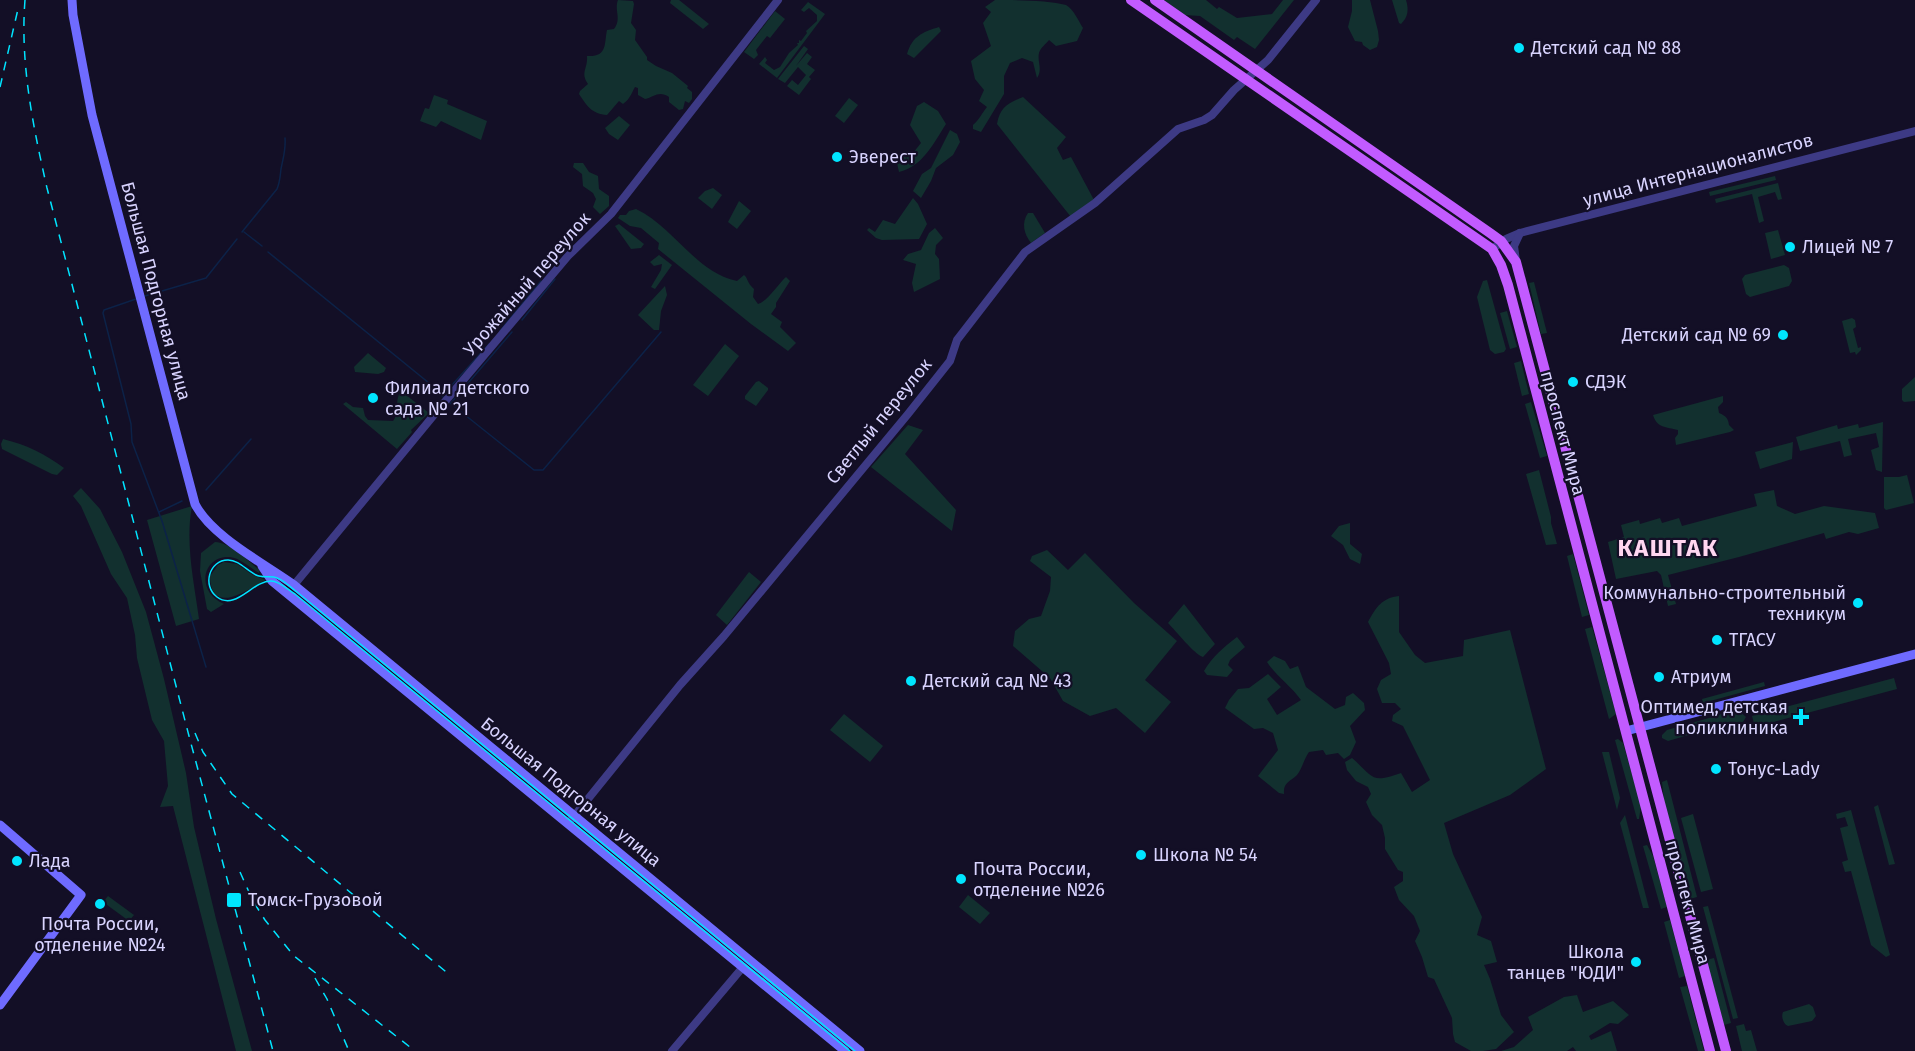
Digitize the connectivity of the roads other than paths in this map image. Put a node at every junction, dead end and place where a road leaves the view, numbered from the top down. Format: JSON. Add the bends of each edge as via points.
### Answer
{"nodes":[{"id":1,"x":72,"y":0,"type":"edge"},
{"id":2,"x":778,"y":0,"type":"edge"},
{"id":3,"x":1131,"y":0,"type":"edge"},
{"id":4,"x":1155,"y":0,"type":"edge"},
{"id":5,"x":1316,"y":0,"type":"edge"},
{"id":6,"x":1257,"y":70,"type":"junction"},
{"id":7,"x":1247,"y":79,"type":"junction"},
{"id":8,"x":1915,"y":131,"type":"edge"},
{"id":9,"x":1393,"y":165,"type":"junction"},
{"id":10,"x":1385,"y":176,"type":"junction"},
{"id":11,"x":1418,"y":183,"type":"junction"},
{"id":12,"x":1411,"y":193,"type":"junction"},
{"id":13,"x":1520,"y":233,"type":"junction"},
{"id":14,"x":1496,"y":245,"type":"junction"},
{"id":15,"x":1516,"y":262,"type":"junction"},
{"id":16,"x":1535,"y":338,"type":"junction"},
{"id":17,"x":1522,"y":341,"type":"junction"},
{"id":18,"x":1566,"y":451,"type":"junction"},
{"id":19,"x":1552,"y":456,"type":"junction"},
{"id":20,"x":1598,"y":575,"type":"junction"},
{"id":21,"x":276,"y":578,"type":"junction"},
{"id":22,"x":1585,"y":579,"type":"junction"},
{"id":23,"x":294,"y":585,"type":"junction"},
{"id":24,"x":1613,"y":630,"type":"junction"},
{"id":25,"x":1600,"y":634,"type":"junction"},
{"id":26,"x":1915,"y":654,"type":"edge"},
{"id":27,"x":1640,"y":728,"type":"junction"},
{"id":28,"x":1626,"y":731,"type":"junction"},
{"id":29,"x":571,"y":820,"type":"junction"},
{"id":30,"x":0,"y":825,"type":"edge"},
{"id":31,"x":1688,"y":909,"type":"junction"},
{"id":32,"x":1674,"y":912,"type":"junction"},
{"id":33,"x":742,"y":967,"type":"junction"},
{"id":34,"x":0,"y":1005,"type":"edge"},
{"id":35,"x":1721,"y":1028,"type":"junction"},
{"id":36,"x":1705,"y":1033,"type":"junction"},
{"id":37,"x":672,"y":1051,"type":"edge"},
{"id":38,"x":845,"y":1051,"type":"edge"},
{"id":39,"x":860,"y":1051,"type":"edge"},
{"id":40,"x":1710,"y":1051,"type":"edge"},
{"id":41,"x":1726,"y":1051,"type":"edge"}],
"edges":[{"from":1,"to":21,"type":"main road","name":"Большая Подгорная улица","via":[[92,116],[195,504],[208,522]]},
{"from":2,"to":23,"type":"street","name":"Урожайный переулок","via":[[611,214],[568,256]]},
{"from":3,"to":7,"type":"main road","name":"проспект Мира"},
{"from":4,"to":6,"type":"main road","name":"проспект Мира"},
{"from":5,"to":6,"type":"street","name":"Светлый переулок"},
{"from":6,"to":7,"type":"street","name":"Светлый переулок"},
{"from":6,"to":9,"type":"main road","name":"проспект Мира"},
{"from":7,"to":10,"type":"main road","name":"проспект Мира"},
{"from":7,"to":29,"type":"street","name":"Светлый переулок","via":[[1212,115],[1178,129],[1100,199],[1025,252],[957,340],[950,361],[908,414]]},
{"from":8,"to":13,"type":"street","name":"улица Интернационалистов"},
{"from":9,"to":10,"type":"main road"},
{"from":9,"to":11,"type":"main road","name":"проспект Мира"},
{"from":10,"to":12,"type":"main road","name":"проспект Мира"},
{"from":11,"to":12,"type":"main road"},
{"from":11,"to":14,"type":"main road","name":"проспект Мира"},
{"from":12,"to":14,"type":"main road","name":"проспект Мира"},
{"from":13,"to":14,"type":"street","name":"улица Интернационалистов"},
{"from":13,"to":15,"type":"street","via":[[1514,246]]},
{"from":14,"to":15,"type":"main road","name":"проспект Мира"},
{"from":14,"to":17,"type":"main road","name":"проспект Мира"},
{"from":15,"to":16,"type":"main road","name":"проспект Мира"},
{"from":16,"to":17,"type":"main road"},
{"from":16,"to":18,"type":"main road","name":"проспект Мира"},
{"from":17,"to":19,"type":"main road","name":"проспект Мира"},
{"from":18,"to":19,"type":"main road"},
{"from":18,"to":20,"type":"main road","name":"проспект Мира"},
{"from":19,"to":22,"type":"main road","name":"проспект Мира"},
{"from":20,"to":22,"type":"main road"},
{"from":20,"to":24,"type":"main road","name":"проспект Мира"},
{"from":21,"to":23,"type":"main road","name":"Большая Подгорная улица"},
{"from":21,"to":29,"type":"main road","name":"Большая Подгорная улица"},
{"from":22,"to":25,"type":"main road","name":"проспект Мира"},
{"from":23,"to":29,"type":"main road","name":"Большая Подгорная улица"},
{"from":24,"to":25,"type":"main road"},
{"from":24,"to":27,"type":"main road","name":"проспект Мира"},
{"from":25,"to":28,"type":"main road","name":"проспект Мира"},
{"from":26,"to":27,"type":"main road"},
{"from":27,"to":28,"type":"main road"},
{"from":27,"to":31,"type":"main road","name":"проспект Мира"},
{"from":28,"to":32,"type":"main road","name":"проспект Мира"},
{"from":29,"to":33,"type":"main road","name":"Большая Подгорная улица"},
{"from":29,"to":39,"type":"main road","name":"Большая Подгорная улица"},
{"from":30,"to":34,"type":"main road","via":[[81,895]]},
{"from":31,"to":32,"type":"main road"},
{"from":31,"to":35,"type":"main road","name":"проспект Мира"},
{"from":32,"to":36,"type":"main road","name":"проспект Мира"},
{"from":33,"to":37,"type":"street"},
{"from":33,"to":38,"type":"main road","name":"Большая Подгорная улица"},
{"from":35,"to":36,"type":"main road"},
{"from":35,"to":41,"type":"main road","name":"проспект Мира"},
{"from":36,"to":40,"type":"main road","name":"проспект Мира"}]}
